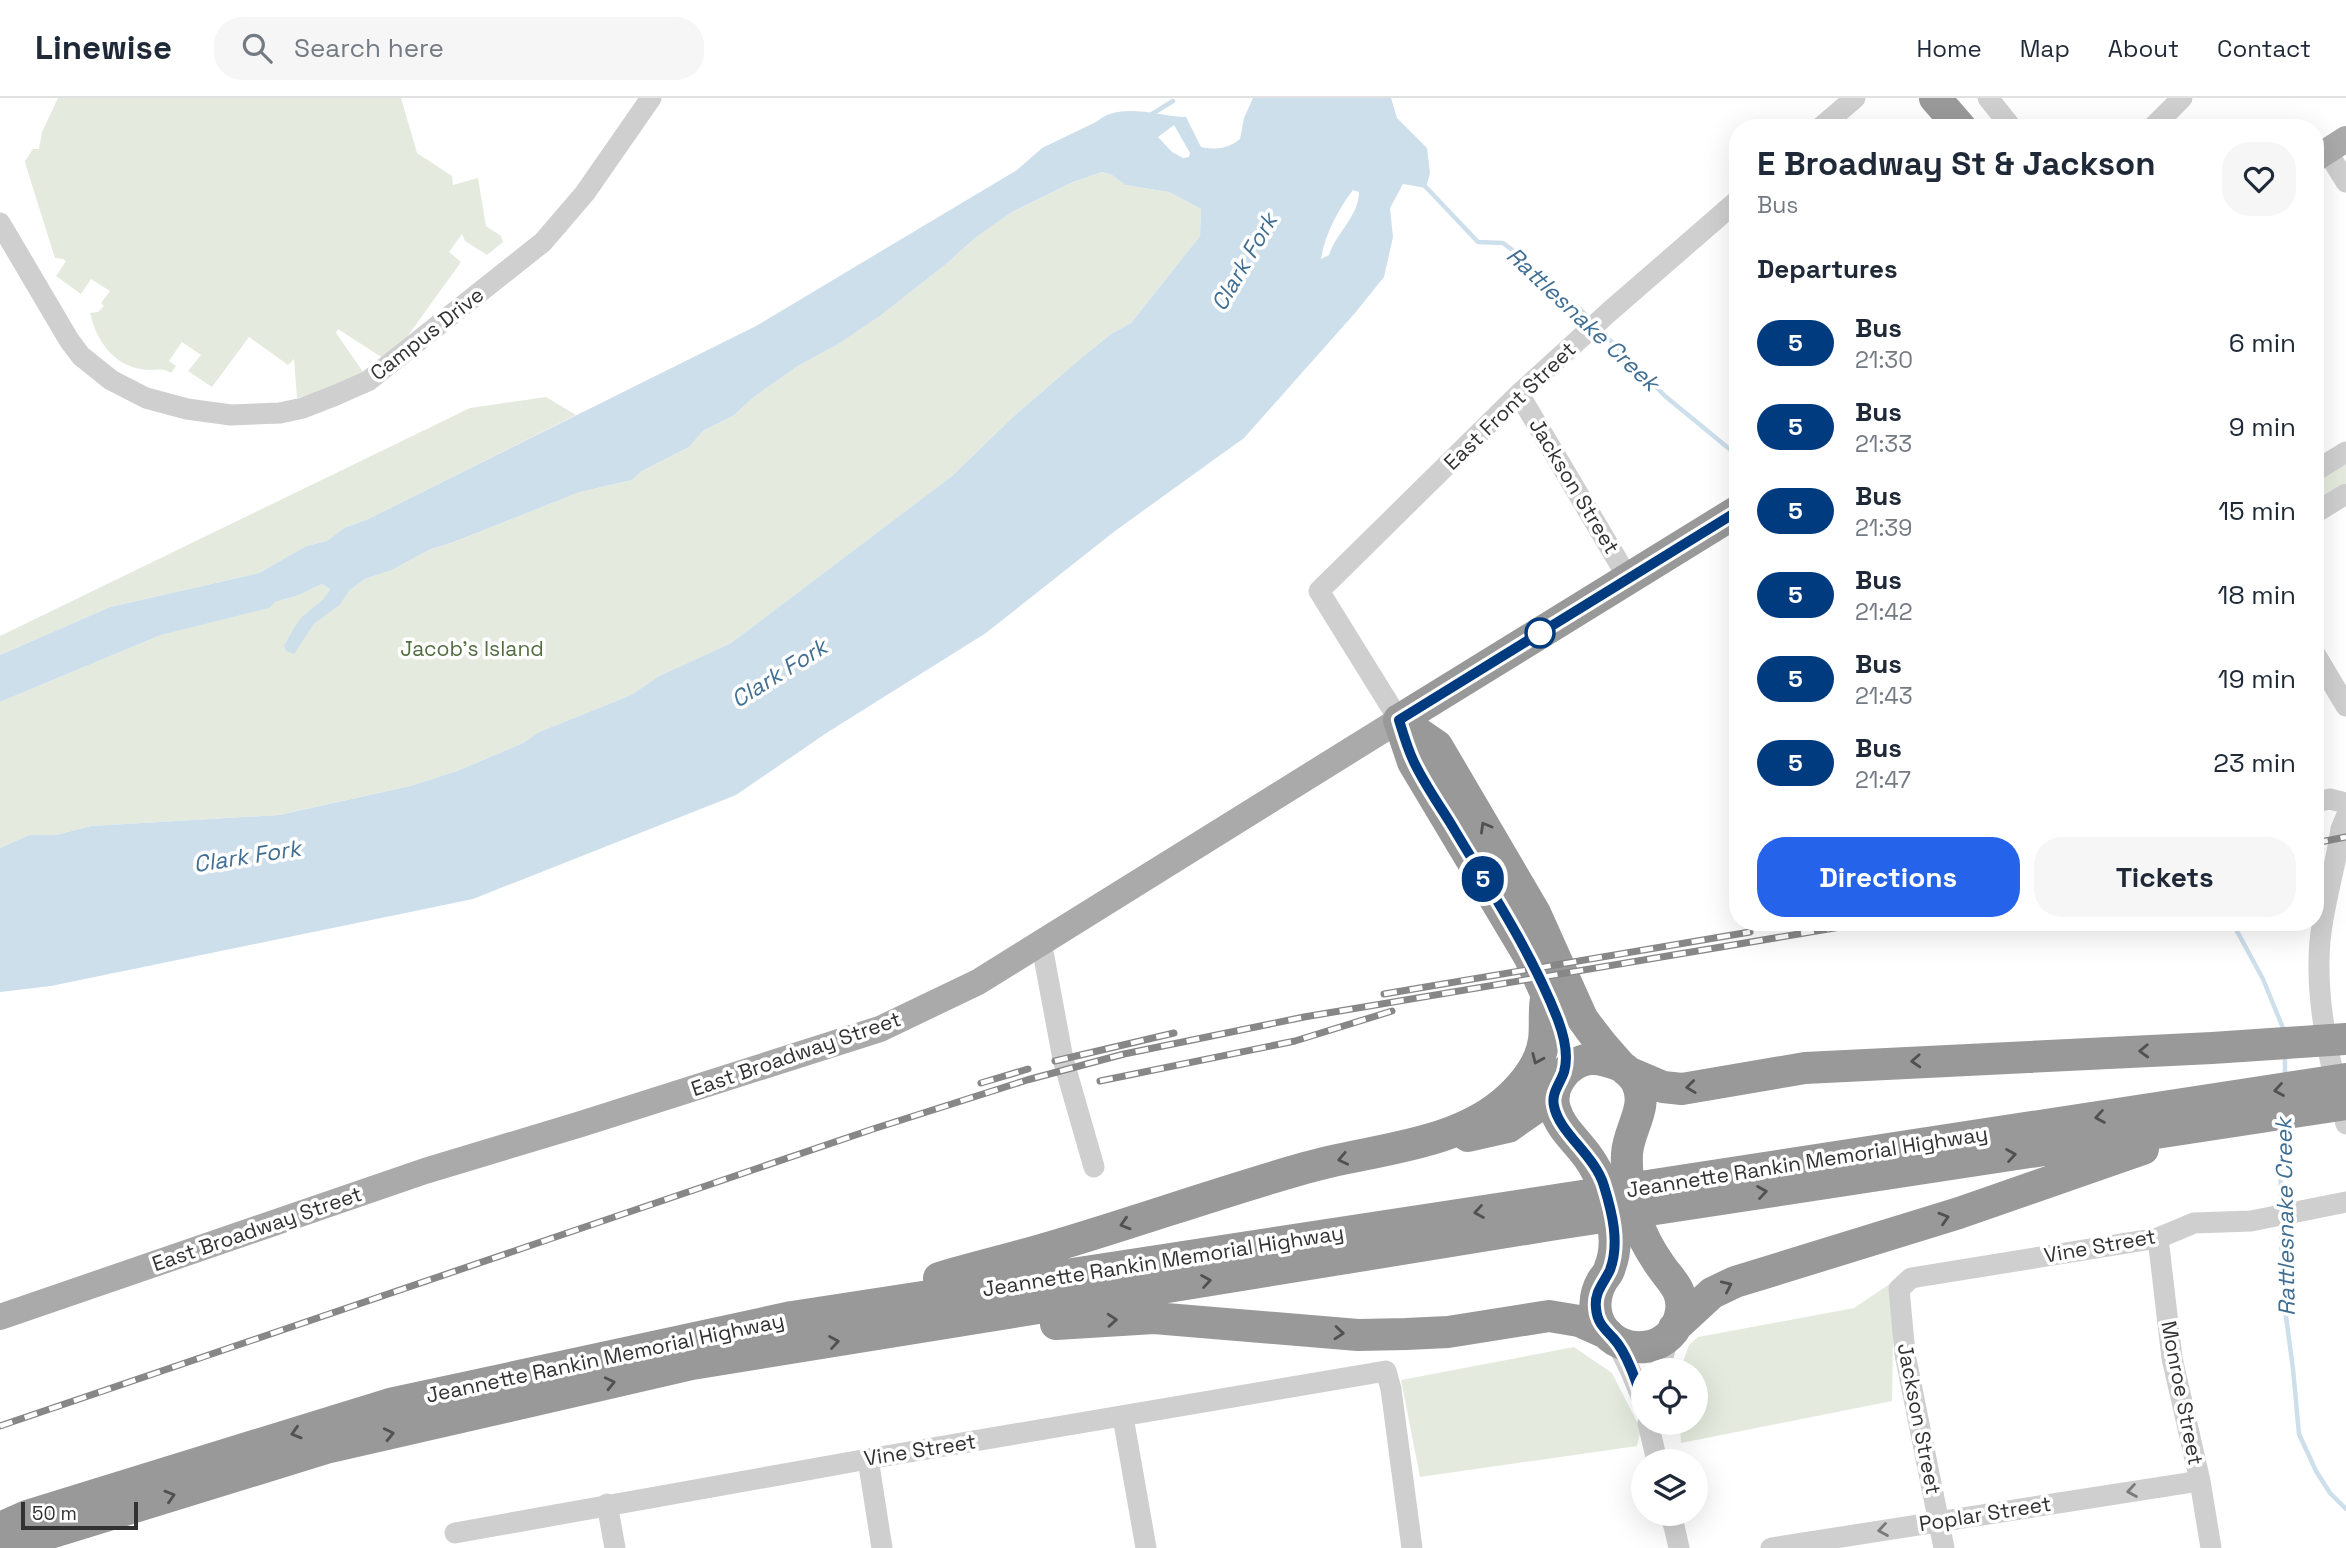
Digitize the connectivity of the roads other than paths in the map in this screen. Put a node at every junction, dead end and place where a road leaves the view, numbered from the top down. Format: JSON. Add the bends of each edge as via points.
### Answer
{"nodes":[{"id":1,"x":651,"y":98,"type":"edge"},
{"id":2,"x":1855,"y":98,"type":"edge"},
{"id":3,"x":1935,"y":98,"type":"edge"},
{"id":4,"x":1988,"y":98,"type":"edge"},
{"id":5,"x":2182,"y":98,"type":"edge"},
{"id":6,"x":1830,"y":119,"type":"edge"},
{"id":7,"x":1953,"y":119,"type":"edge"},
{"id":8,"x":2005,"y":119,"type":"edge"},
{"id":9,"x":2161,"y":119,"type":"edge"},
{"id":10,"x":2329,"y":150,"type":"edge"},
{"id":11,"x":2346,"y":182,"type":"edge"},
{"id":12,"x":1729,"y":208,"type":"edge"},
{"id":13,"x":0,"y":223,"type":"edge"},
{"id":14,"x":1519,"y":394,"type":"junction"},
{"id":15,"x":2346,"y":452,"type":"edge"},
{"id":16,"x":2324,"y":465,"type":"edge"},
{"id":17,"x":2346,"y":494,"type":"edge"},
{"id":18,"x":2324,"y":507,"type":"edge"},
{"id":19,"x":1729,"y":516,"type":"edge"},
{"id":20,"x":1628,"y":578,"type":"junction"},
{"id":21,"x":2324,"y":669,"type":"edge"},
{"id":22,"x":2346,"y":706,"type":"edge"},
{"id":23,"x":1399,"y":720,"type":"junction"},
{"id":24,"x":2324,"y":800,"type":"edge"},
{"id":25,"x":2346,"y":803,"type":"edge"},
{"id":26,"x":2344,"y":823,"type":"edge"},
{"id":27,"x":2341,"y":870,"type":"edge"},
{"id":28,"x":2324,"y":920,"type":"edge"},
{"id":29,"x":2323,"y":931,"type":"edge"},
{"id":30,"x":1041,"y":942,"type":"junction"},
{"id":31,"x":1547,"y":993,"type":"junction"},
{"id":32,"x":2346,"y":1039,"type":"edge"},
{"id":33,"x":1626,"y":1069,"type":"junction"},
{"id":34,"x":2346,"y":1079,"type":"edge"},
{"id":35,"x":1559,"y":1084,"type":"junction"},
{"id":36,"x":2346,"y":1104,"type":"edge"},
{"id":37,"x":2195,"y":1119,"type":"junction"},
{"id":38,"x":1635,"y":1123,"type":"junction"},
{"id":39,"x":2346,"y":1124,"type":"edge"},
{"id":40,"x":1572,"y":1135,"type":"junction"},
{"id":41,"x":1420,"y":1142,"type":"junction"},
{"id":42,"x":1094,"y":1167,"type":"dead end"},
{"id":43,"x":2346,"y":1202,"type":"edge"},
{"id":44,"x":1548,"y":1213,"type":"junction"},
{"id":45,"x":2158,"y":1238,"type":"junction"},
{"id":46,"x":1661,"y":1266,"type":"junction"},
{"id":47,"x":1609,"y":1271,"type":"junction"},
{"id":48,"x":1899,"y":1289,"type":"joint"},
{"id":49,"x":0,"y":1317,"type":"edge"},
{"id":50,"x":792,"y":1317,"type":"junction"},
{"id":51,"x":1671,"y":1332,"type":"junction"},
{"id":52,"x":873,"y":1336,"type":"junction"},
{"id":53,"x":1611,"y":1337,"type":"junction"},
{"id":54,"x":1663,"y":1358,"type":"edge"},
{"id":55,"x":1631,"y":1372,"type":"edge"},
{"id":56,"x":1124,"y":1417,"type":"junction"},
{"id":57,"x":867,"y":1459,"type":"junction"},
{"id":58,"x":2200,"y":1481,"type":"junction"},
{"id":59,"x":607,"y":1504,"type":"junction"},
{"id":60,"x":1940,"y":1521,"type":"junction"},
{"id":61,"x":1675,"y":1526,"type":"edge"},
{"id":62,"x":0,"y":1528,"type":"edge"},
{"id":63,"x":455,"y":1533,"type":"dead end"},
{"id":64,"x":12,"y":1548,"type":"edge"},
{"id":65,"x":615,"y":1548,"type":"edge"},
{"id":66,"x":882,"y":1548,"type":"edge"},
{"id":67,"x":1146,"y":1548,"type":"edge"},
{"id":68,"x":1412,"y":1548,"type":"edge"},
{"id":69,"x":1679,"y":1548,"type":"edge"},
{"id":70,"x":1771,"y":1548,"type":"edge"},
{"id":71,"x":1944,"y":1548,"type":"edge"},
{"id":72,"x":2211,"y":1548,"type":"edge"}],
"edges":[{"from":1,"to":13,"type":"street","name":"Campus Drive","via":[[585,193],[543,242],[369,381],[280,413],[231,415],[187,409],[146,398],[103,375],[69,340]]},
{"from":2,"to":6,"type":"street"},
{"from":3,"to":7,"type":"highway"},
{"from":4,"to":8,"type":"street"},
{"from":5,"to":9,"type":"street"},
{"from":10,"to":11,"type":"street"},
{"from":12,"to":14,"type":"street","name":"East Front Street"},
{"from":14,"to":20,"type":"street","name":"Jackson Street"},
{"from":14,"to":23,"type":"street","name":"East Front Street","via":[[1320,591]]},
{"from":15,"to":16,"type":"street"},
{"from":17,"to":18,"type":"street"},
{"from":19,"to":20,"type":"highway","name":"East Broadway Street"},
{"from":20,"to":23,"type":"highway","name":"East Broadway Street"},
{"from":21,"to":22,"type":"street"},
{"from":23,"to":30,"type":"main road","name":"East Broadway Street"},
{"from":23,"to":31,"type":"highway","via":[[1413,762]]},
{"from":33,"to":23,"type":"highway","one_way":true,"via":[[1582,1018],[1535,913],[1437,746]]},
{"from":24,"to":25,"type":"street"},
{"from":26,"to":27,"type":"street"},
{"from":27,"to":28,"type":"street"},
{"from":29,"to":39,"type":"street","via":[[2320,994],[2330,1064]]},
{"from":30,"to":42,"type":"street","via":[[1063,1059]]},
{"from":30,"to":49,"type":"main road","name":"East Broadway Street","via":[[958,993],[880,1029],[425,1171]]},
{"from":31,"to":35,"type":"highway","via":[[1565,1043]]},
{"from":31,"to":41,"type":"highway","one_way":true,"via":[[1544,1040],[1538,1061],[1523,1083],[1493,1111],[1467,1126]]},
{"from":32,"to":33,"type":"highway","one_way":true,"via":[[1805,1068],[1682,1088],[1663,1087]]},
{"from":33,"to":35,"type":"highway","via":[[1590,1059],[1573,1066]]},
{"from":33,"to":38,"type":"highway","via":[[1641,1094]]},
{"from":34,"to":37,"type":"highway","name":"Jeannette Rankin Memorial Highway","one_way":true},
{"from":35,"to":40,"type":"highway","via":[[1553,1102],[1558,1118]]},
{"from":35,"to":41,"type":"highway","via":[[1508,1127]]},
{"from":36,"to":37,"type":"highway","name":"Jeannette Rankin Memorial Highway"},
{"from":37,"to":44,"type":"highway","name":"Jeannette Rankin Memorial Highway"},
{"from":51,"to":37,"type":"highway","one_way":true,"via":[[1712,1293],[1735,1282],[1959,1213],[2139,1150]]},
{"from":38,"to":40,"type":"highway","via":[[1618,1139],[1604,1143]]},
{"from":38,"to":46,"type":"highway","via":[[1628,1145],[1627,1180],[1638,1223]]},
{"from":40,"to":47,"type":"highway","via":[[1602,1178],[1609,1201],[1615,1244]]},
{"from":41,"to":50,"type":"highway","one_way":true,"via":[[1308,1167],[1052,1247]]},
{"from":43,"to":45,"type":"street","name":"Vine Street","via":[[2251,1221],[2194,1223]]},
{"from":44,"to":50,"type":"highway","name":"Jeannette Rankin Memorial Highway","one_way":true},
{"from":52,"to":44,"type":"highway","name":"Jeannette Rankin Memorial Highway","one_way":true},
{"from":45,"to":48,"type":"street","name":"Vine Street","via":[[1911,1278]]},
{"from":45,"to":58,"type":"street","name":"Monroe Street","via":[[2172,1358]]},
{"from":46,"to":47,"type":"highway","via":[[1632,1262]]},
{"from":46,"to":51,"type":"highway","via":[[1680,1296],[1681,1310]]},
{"from":47,"to":53,"type":"highway","via":[[1595,1303],[1597,1318]]},
{"from":48,"to":60,"type":"street","name":"Jackson Street","via":[[1905,1354]]},
{"from":50,"to":62,"type":"highway","name":"Jeannette Rankin Memorial Highway","one_way":true,"via":[[390,1404]]},
{"from":51,"to":53,"type":"highway","via":[[1654,1346],[1641,1349]]},
{"from":51,"to":54,"type":"street"},
{"from":52,"to":53,"type":"highway","one_way":true,"via":[[1154,1318],[1406,1335],[1549,1316],[1579,1321]]},
{"from":64,"to":52,"type":"highway","name":"Jeannette Rankin Memorial Highway","one_way":true,"via":[[326,1448],[692,1364]]},
{"from":53,"to":55,"type":"street"},
{"from":56,"to":57,"type":"street","name":"Vine Street"},
{"from":56,"to":67,"type":"street"},
{"from":56,"to":68,"type":"street","name":"Vine Street","via":[[1386,1371]]},
{"from":57,"to":59,"type":"street","name":"Vine Street"},
{"from":57,"to":66,"type":"street"},
{"from":58,"to":60,"type":"street","name":"Poplar Street","one_way":true},
{"from":58,"to":72,"type":"street","name":"Monroe Street"},
{"from":59,"to":63,"type":"street","name":"Vine Street"},
{"from":59,"to":65,"type":"street"},
{"from":60,"to":70,"type":"street","name":"Poplar Street","one_way":true},
{"from":60,"to":71,"type":"street","name":"Jackson Street"},
{"from":61,"to":69,"type":"street"}]}
